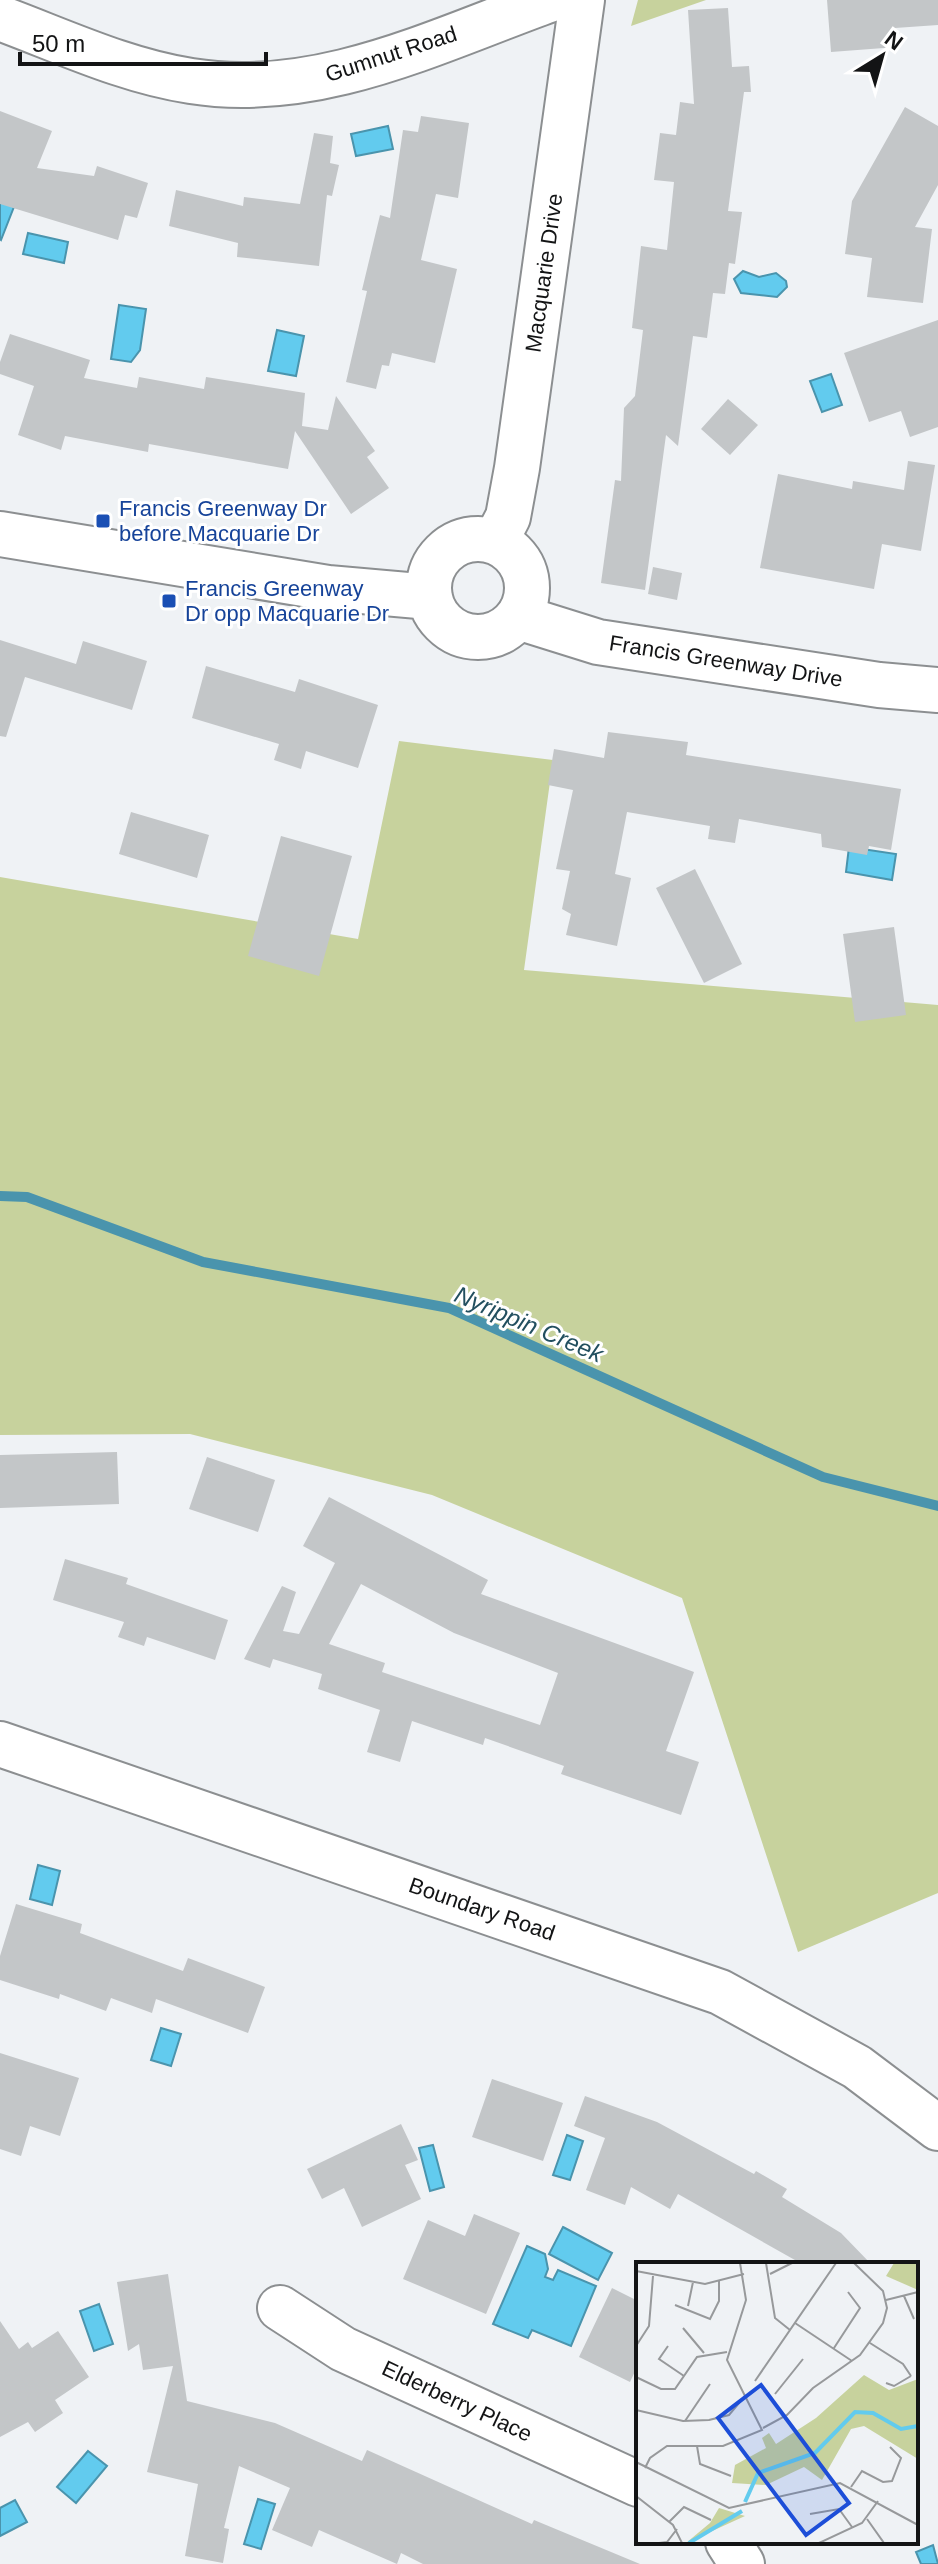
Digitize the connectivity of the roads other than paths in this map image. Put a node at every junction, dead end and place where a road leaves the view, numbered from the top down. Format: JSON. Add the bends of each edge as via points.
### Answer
{"nodes":[{"id":1,"x":549,"y":0,"type":"edge"},
{"id":2,"x":582,"y":0,"type":"edge"},
{"id":3,"x":0,"y":18,"type":"edge"},
{"id":4,"x":0,"y":534,"type":"edge"},
{"id":5,"x":495,"y":542,"type":"junction"},
{"id":6,"x":430,"y":597,"type":"junction"},
{"id":7,"x":518,"y":617,"type":"junction"},
{"id":8,"x":938,"y":690,"type":"edge"},
{"id":9,"x":0,"y":1744,"type":"edge"},
{"id":10,"x":938,"y":2128,"type":"edge"},
{"id":11,"x":280,"y":2308,"type":"dead end"},
{"id":12,"x":636,"y":2483,"type":"edge"},
{"id":13,"x":729,"y":2544,"type":"edge"},
{"id":14,"x":742,"y":2564,"type":"edge"}],
"edges":[{"from":1,"to":3,"type":"main road","name":"Gumnut Road","via":[[340,75],[282,86],[191,81],[123,64]]},
{"from":2,"to":5,"type":"main road","name":"Macquarie Drive","via":[[517,468],[508,517]]},
{"from":4,"to":6,"type":"main road","via":[[328,588]]},
{"from":5,"to":6,"type":"main road","via":[[480,539],[452,546],[433,568]]},
{"from":5,"to":7,"type":"main road","via":[[519,560],[525,574],[527,589]]},
{"from":6,"to":7,"type":"main road","via":[[443,622],[468,636],[496,634]]},
{"from":7,"to":8,"type":"main road","name":"Francis Greenway Drive","via":[[598,642]]},
{"from":9,"to":10,"type":"main road","name":"Boundary Road","via":[[720,1992],[857,2067]]},
{"from":11,"to":12,"type":"main road","name":"Elderberry Place","via":[[343,2349]]},
{"from":13,"to":14,"type":"main road"}]}
